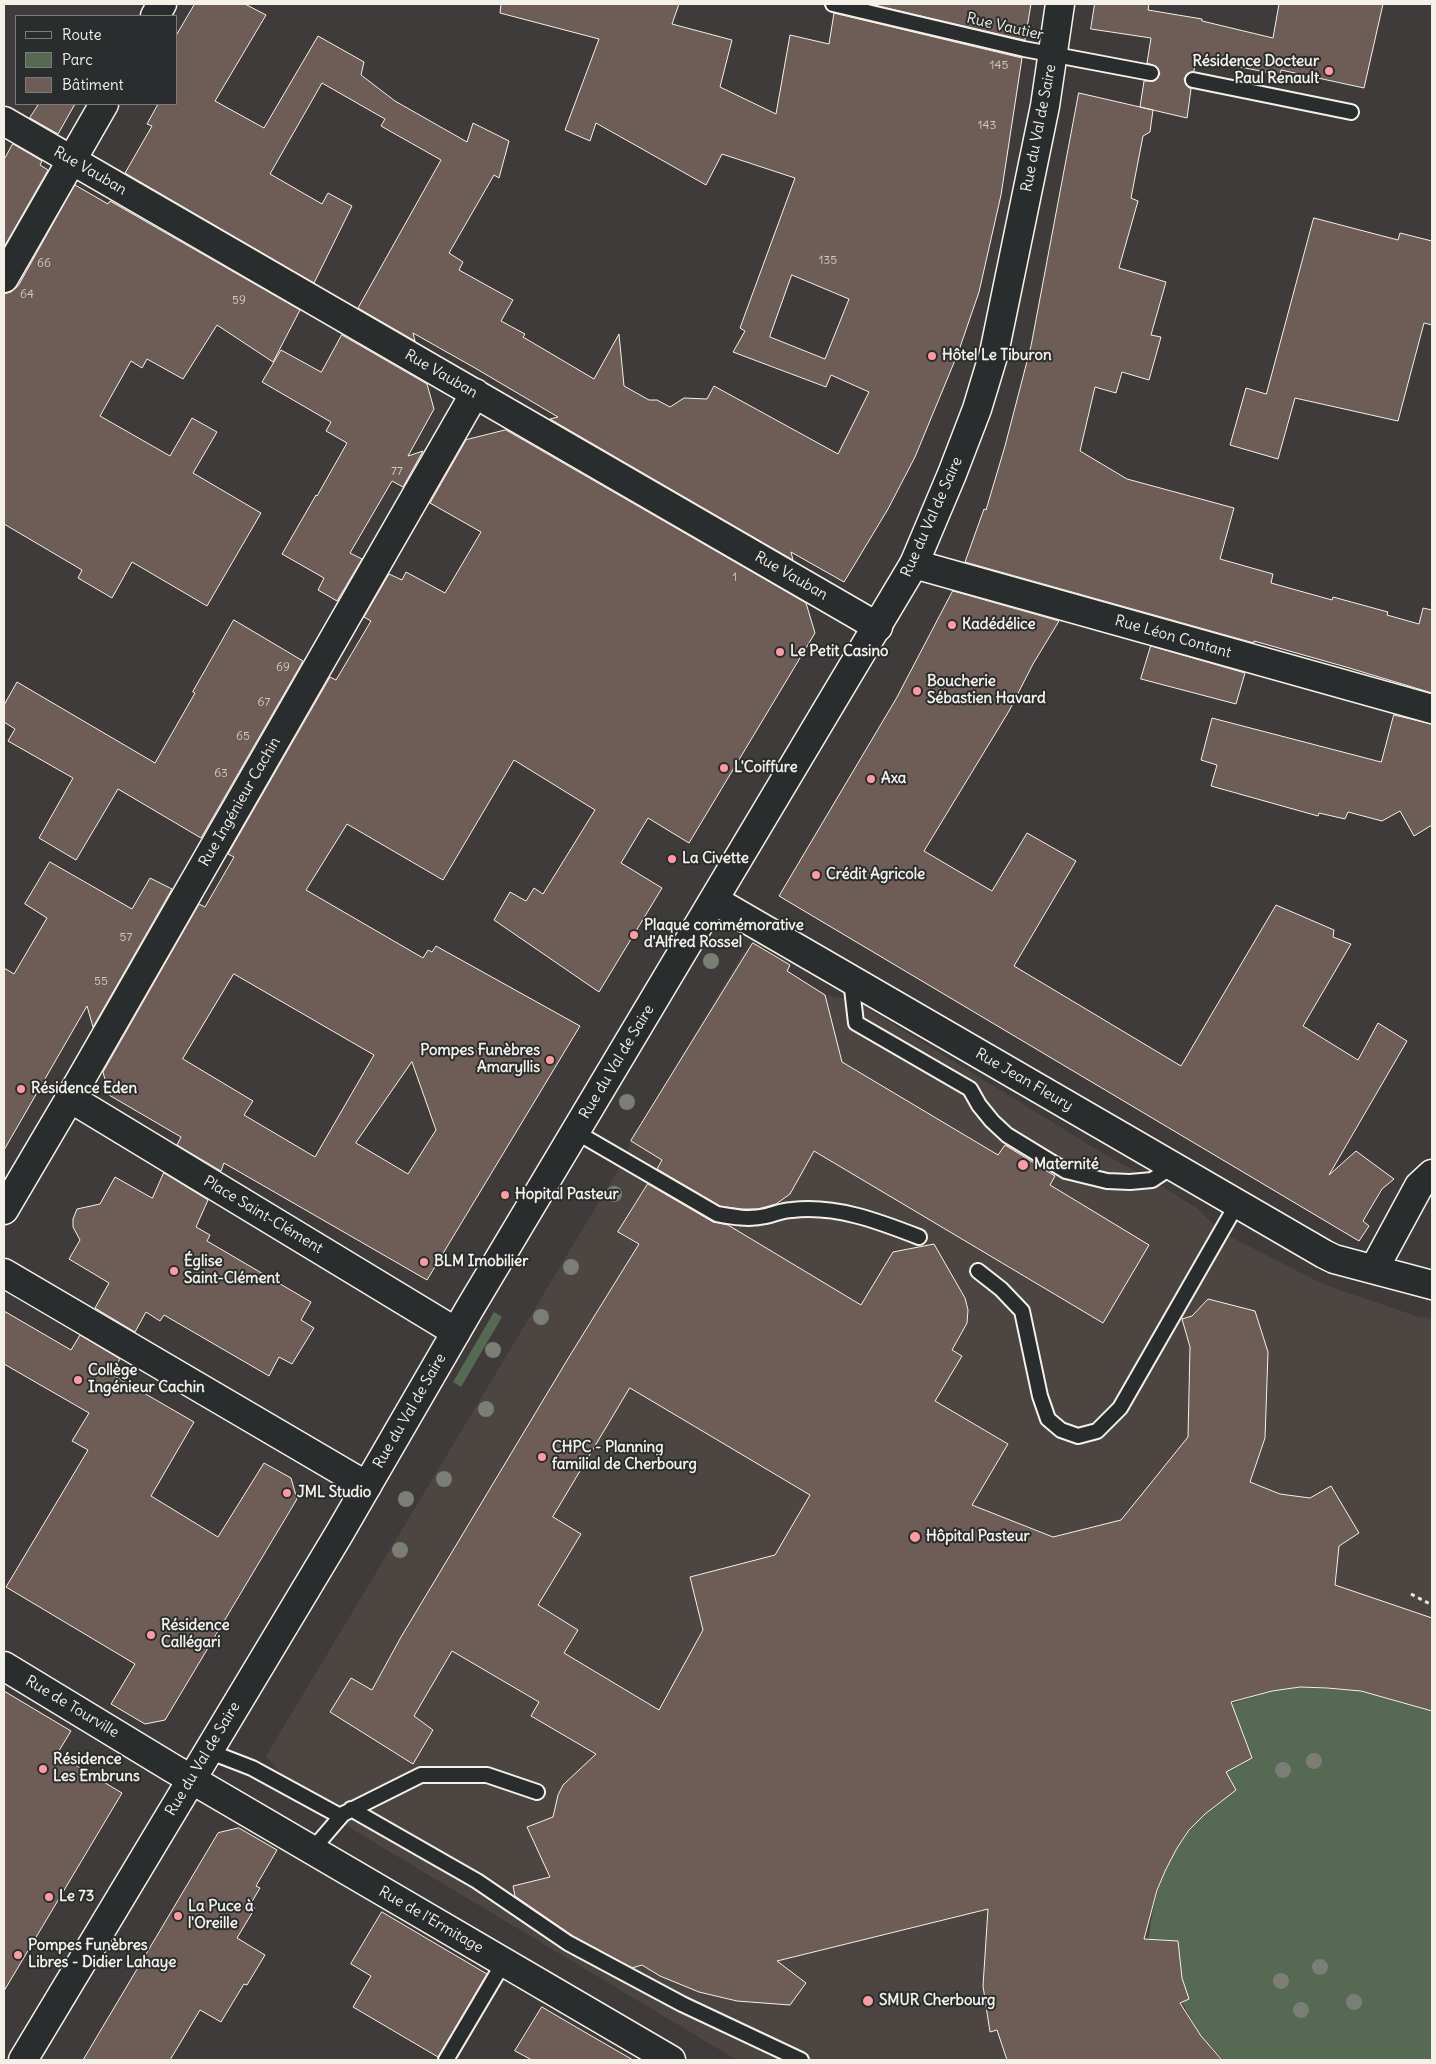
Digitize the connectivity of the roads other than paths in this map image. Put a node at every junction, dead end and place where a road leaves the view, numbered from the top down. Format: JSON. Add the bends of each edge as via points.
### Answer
{"nodes":[{"id":1,"x":162,"y":4,"type":"edge"},
{"id":2,"x":833,"y":4,"type":"edge"},
{"id":3,"x":1060,"y":4,"type":"edge"},
{"id":4,"x":156,"y":15,"type":"edge"},
{"id":5,"x":1052,"y":54,"type":"junction"},
{"id":6,"x":1151,"y":73,"type":"dead end"},
{"id":7,"x":1193,"y":80,"type":"dead end"},
{"id":8,"x":103,"y":105,"type":"edge"},
{"id":9,"x":1351,"y":112,"type":"dead end"},
{"id":10,"x":4,"y":121,"type":"edge"},
{"id":11,"x":72,"y":160,"type":"junction"},
{"id":12,"x":4,"y":278,"type":"edge"},
{"id":13,"x":475,"y":393,"type":"junction"},
{"id":14,"x":914,"y":564,"type":"junction"},
{"id":15,"x":878,"y":627,"type":"junction"},
{"id":16,"x":1432,"y":709,"type":"edge"},
{"id":17,"x":714,"y":900,"type":"junction"},
{"id":18,"x":851,"y":979,"type":"junction"},
{"id":19,"x":70,"y":1098,"type":"junction"},
{"id":20,"x":576,"y":1132,"type":"junction"},
{"id":21,"x":1173,"y":1166,"type":"junction"},
{"id":22,"x":1432,"y":1174,"type":"edge"},
{"id":23,"x":1237,"y":1204,"type":"junction"},
{"id":24,"x":4,"y":1210,"type":"edge"},
{"id":25,"x":918,"y":1237,"type":"dead end"},
{"id":26,"x":1374,"y":1269,"type":"junction"},
{"id":27,"x":978,"y":1271,"type":"dead end"},
{"id":28,"x":4,"y":1273,"type":"edge"},
{"id":29,"x":1432,"y":1285,"type":"edge"},
{"id":30,"x":456,"y":1332,"type":"junction"},
{"id":31,"x":367,"y":1486,"type":"junction"},
{"id":32,"x":4,"y":1666,"type":"edge"},
{"id":33,"x":208,"y":1751,"type":"junction"},
{"id":34,"x":191,"y":1779,"type":"junction"},
{"id":35,"x":537,"y":1792,"type":"dead end"},
{"id":36,"x":346,"y":1813,"type":"junction"},
{"id":37,"x":312,"y":1850,"type":"junction"},
{"id":38,"x":504,"y":1962,"type":"junction"},
{"id":39,"x":23,"y":2060,"type":"edge"},
{"id":40,"x":446,"y":2060,"type":"edge"},
{"id":41,"x":671,"y":2060,"type":"edge"},
{"id":42,"x":801,"y":2060,"type":"edge"}],
"edges":[{"from":1,"to":4,"type":"street"},
{"from":2,"to":5,"type":"lane","name":"Rue Vautier"},
{"from":3,"to":5,"type":"street","name":"Rue du Val de Saire"},
{"from":5,"to":6,"type":"lane","name":"Rue Vautier"},
{"from":5,"to":14,"type":"street","name":"Rue du Val de Saire","via":[[1045,106],[994,353],[977,409]]},
{"from":7,"to":9,"type":"lane"},
{"from":8,"to":11,"type":"street"},
{"from":10,"to":11,"type":"street","name":"Rue Vauban"},
{"from":11,"to":12,"type":"street"},
{"from":11,"to":13,"type":"street","name":"Rue Vauban"},
{"from":13,"to":15,"type":"street","name":"Rue Vauban"},
{"from":13,"to":19,"type":"street","name":"Rue Ingénieur Cachin"},
{"from":14,"to":15,"type":"street","name":"Rue du Val de Saire"},
{"from":14,"to":16,"type":"street","name":"Rue Léon Contant"},
{"from":15,"to":17,"type":"street","name":"Rue du Val de Saire"},
{"from":17,"to":18,"type":"street","name":"Rue Jean Fleury"},
{"from":17,"to":20,"type":"street","name":"Rue du Val de Saire"},
{"from":18,"to":21,"type":"street","name":"Rue Jean Fleury"},
{"from":18,"to":21,"type":"lane","via":[[856,1023],[970,1088],[979,1105],[1007,1135],[1066,1171],[1107,1181],[1130,1182],[1152,1180]]},
{"from":19,"to":24,"type":"street","name":"Rue Ingénieur Cachin"},
{"from":19,"to":30,"type":"street","name":"Place Saint-Clément"},
{"from":20,"to":25,"type":"lane","via":[[717,1214],[743,1218],[764,1217],[790,1210],[844,1212]]},
{"from":20,"to":30,"type":"street","name":"Rue du Val de Saire"},
{"from":21,"to":23,"type":"street","name":"Rue Jean Fleury"},
{"from":22,"to":26,"type":"street","via":[[1419,1186]]},
{"from":23,"to":26,"type":"street","name":"Rue Jean Fleury","via":[[1334,1259]]},
{"from":23,"to":27,"type":"lane","via":[[1120,1408],[1097,1431],[1088,1434],[1078,1436],[1061,1430],[1048,1419],[1022,1311]]},
{"from":26,"to":29,"type":"street","name":"Rue Jean Fleury"},
{"from":28,"to":31,"type":"street"},
{"from":30,"to":31,"type":"street","name":"Rue du Val de Saire"},
{"from":31,"to":33,"type":"street","name":"Rue du Val de Saire"},
{"from":32,"to":34,"type":"street","name":"Rue de Tourville"},
{"from":33,"to":34,"type":"street","name":"Rue du Val de Saire"},
{"from":33,"to":36,"type":"lane","via":[[252,1768]]},
{"from":34,"to":37,"type":"street","name":"Rue de l'Ermitage"},
{"from":34,"to":39,"type":"street","name":"Rue du Val de Saire"},
{"from":35,"to":36,"type":"lane","via":[[487,1775],[421,1776]]},
{"from":36,"to":37,"type":"lane"},
{"from":36,"to":42,"type":"lane","via":[[477,1881],[568,1943],[682,2004]]},
{"from":37,"to":38,"type":"street","name":"Rue de l'Ermitage"},
{"from":38,"to":40,"type":"lane"},
{"from":38,"to":41,"type":"street","name":"Rue de l'Ermitage"}]}
